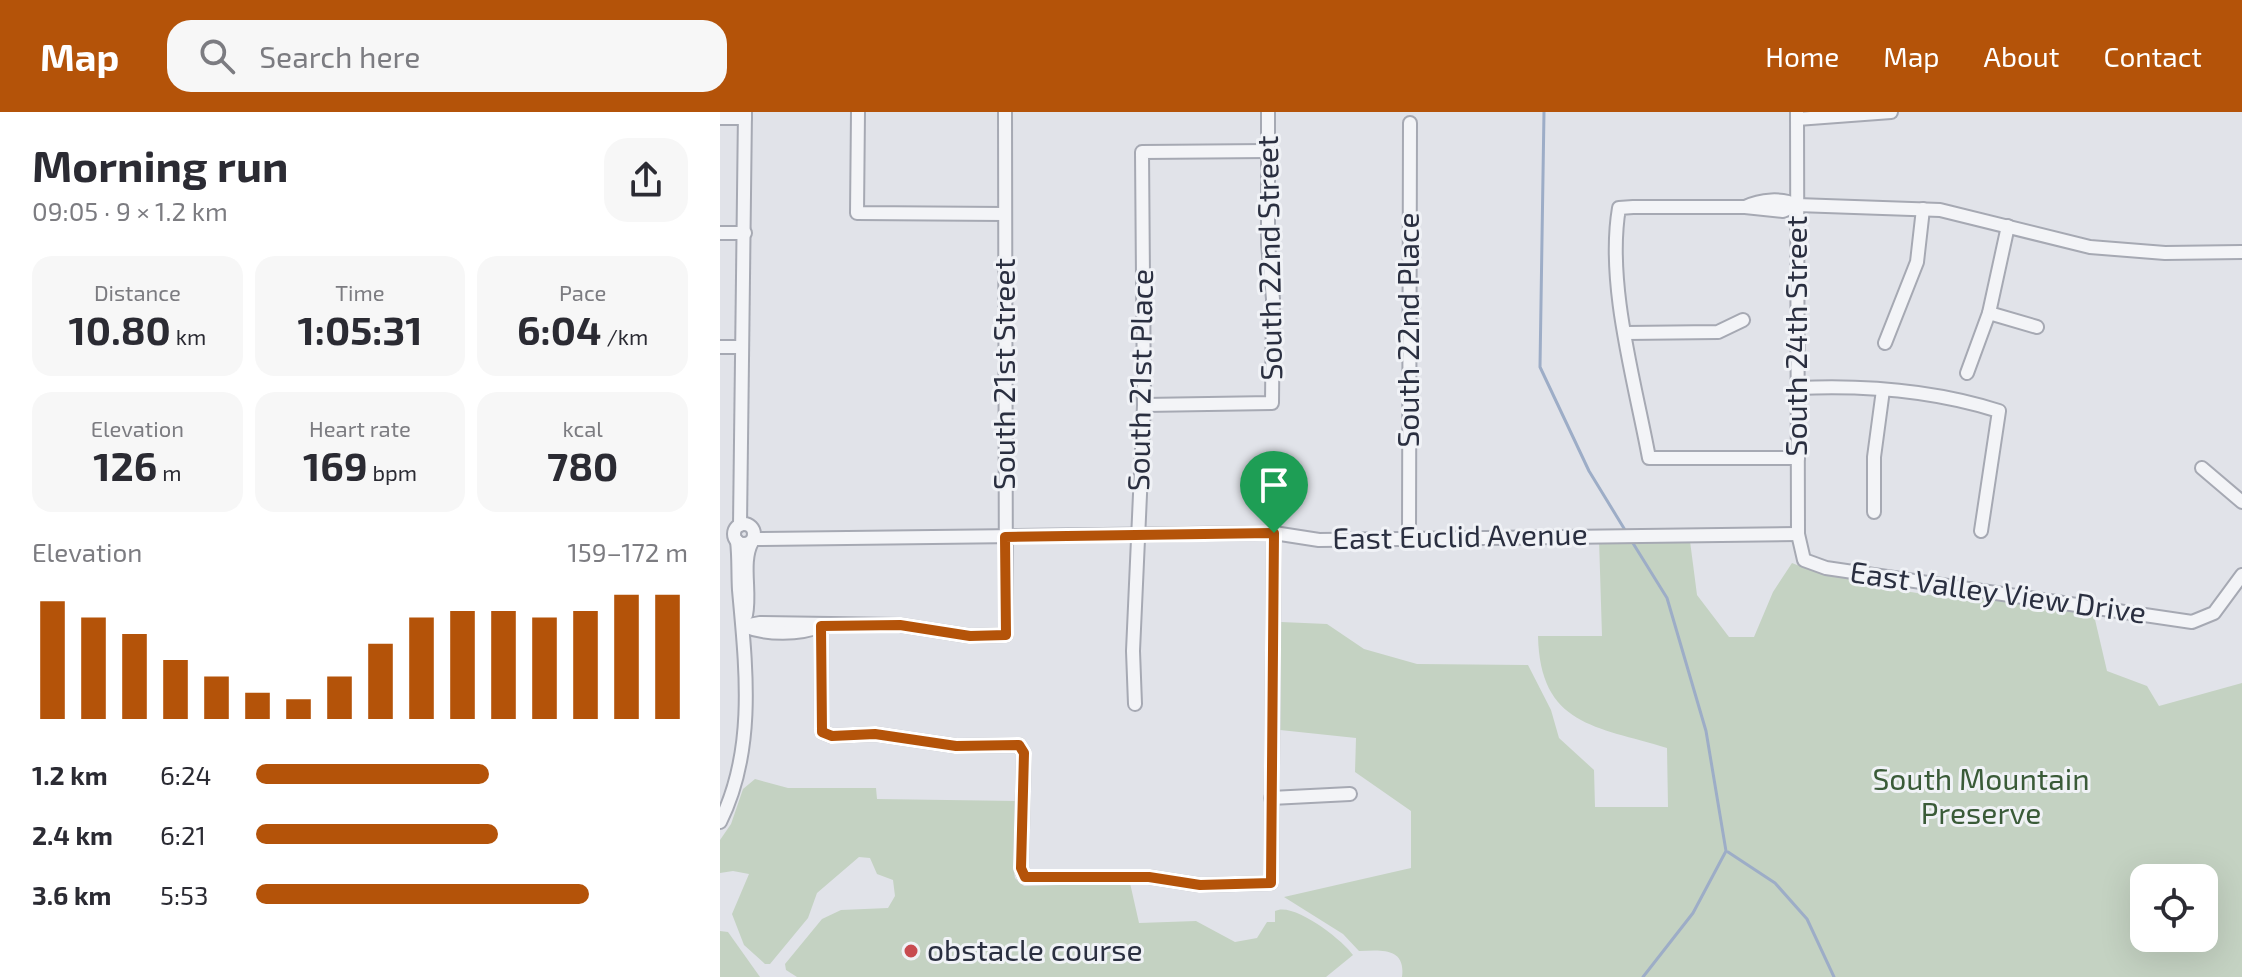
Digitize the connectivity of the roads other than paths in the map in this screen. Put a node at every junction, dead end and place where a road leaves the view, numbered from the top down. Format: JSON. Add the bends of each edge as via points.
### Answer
{"nodes":[{"id":1,"x":858,"y":112,"type":"edge"},
{"id":2,"x":1005,"y":112,"type":"edge"},
{"id":3,"x":1268,"y":112,"type":"edge"},
{"id":4,"x":1891,"y":112,"type":"edge"},
{"id":5,"x":745,"y":115,"type":"edge"},
{"id":6,"x":1797,"y":115,"type":"edge"},
{"id":7,"x":720,"y":118,"type":"edge"},
{"id":8,"x":1410,"y":123,"type":"dead end"},
{"id":9,"x":1268,"y":151,"type":"junction"},
{"id":10,"x":1797,"y":205,"type":"junction"},
{"id":11,"x":1923,"y":209,"type":"junction"},
{"id":12,"x":1005,"y":214,"type":"junction"},
{"id":13,"x":2008,"y":226,"type":"junction"},
{"id":14,"x":720,"y":233,"type":"edge"},
{"id":15,"x":745,"y":233,"type":"junction"},
{"id":16,"x":2242,"y":252,"type":"edge"},
{"id":17,"x":1989,"y":313,"type":"junction"},
{"id":18,"x":1743,"y":320,"type":"dead end"},
{"id":19,"x":2037,"y":327,"type":"dead end"},
{"id":20,"x":1626,"y":333,"type":"junction"},
{"id":21,"x":1885,"y":343,"type":"dead end"},
{"id":22,"x":720,"y":347,"type":"edge"},
{"id":23,"x":742,"y":347,"type":"junction"},
{"id":24,"x":1967,"y":373,"type":"dead end"},
{"id":25,"x":1798,"y":388,"type":"junction"},
{"id":26,"x":1883,"y":390,"type":"junction"},
{"id":27,"x":1144,"y":405,"type":"junction"},
{"id":28,"x":1798,"y":458,"type":"junction"},
{"id":29,"x":2202,"y":468,"type":"dead end"},
{"id":30,"x":2242,"y":502,"type":"edge"},
{"id":31,"x":1874,"y":512,"type":"dead end"},
{"id":32,"x":720,"y":531,"type":"edge"},
{"id":33,"x":1981,"y":531,"type":"dead end"},
{"id":34,"x":1274,"y":533,"type":"junction"},
{"id":35,"x":745,"y":534,"type":"junction"},
{"id":36,"x":1798,"y":534,"type":"junction"},
{"id":37,"x":1138,"y":536,"type":"junction"},
{"id":38,"x":720,"y":537,"type":"edge"},
{"id":39,"x":1005,"y":537,"type":"junction"},
{"id":40,"x":1409,"y":537,"type":"junction"},
{"id":41,"x":1804,"y":560,"type":"joint"},
{"id":42,"x":2242,"y":575,"type":"edge"},
{"id":43,"x":744,"y":626,"type":"junction"},
{"id":44,"x":821,"y":626,"type":"junction"},
{"id":45,"x":1135,"y":704,"type":"dead end"},
{"id":46,"x":1350,"y":794,"type":"dead end"},
{"id":47,"x":1271,"y":798,"type":"junction"},
{"id":48,"x":720,"y":822,"type":"edge"}],
"edges":[{"from":1,"to":12,"type":"street","via":[[857,213]]},
{"from":2,"to":12,"type":"street","name":"South 21st Street"},
{"from":3,"to":9,"type":"street","name":"South 22nd Street"},
{"from":4,"to":6,"type":"street"},
{"from":5,"to":7,"type":"street"},
{"from":5,"to":15,"type":"street"},
{"from":6,"to":10,"type":"street","name":"South 24th Street"},
{"from":8,"to":40,"type":"street","name":"South 22nd Place"},
{"from":9,"to":27,"type":"street","name":"South 21st Place","via":[[1142,152]]},
{"from":9,"to":27,"type":"street","name":"South 22nd Street","via":[[1272,403]]},
{"from":10,"to":11,"type":"street"},
{"from":10,"to":20,"type":"street","via":[[1789,211],[1762,206],[1619,208],[1618,278]]},
{"from":10,"to":25,"type":"street","name":"South 24th Street"},
{"from":11,"to":13,"type":"street"},
{"from":11,"to":21,"type":"street","via":[[1917,262]]},
{"from":12,"to":39,"type":"street","name":"South 21st Street"},
{"from":13,"to":16,"type":"street","via":[[2090,247]]},
{"from":13,"to":17,"type":"street"},
{"from":14,"to":15,"type":"street"},
{"from":15,"to":23,"type":"street"},
{"from":17,"to":19,"type":"street"},
{"from":17,"to":24,"type":"street"},
{"from":18,"to":20,"type":"street","via":[[1718,332]]},
{"from":20,"to":28,"type":"street","via":[[1649,458]]},
{"from":22,"to":23,"type":"street"},
{"from":23,"to":35,"type":"street"},
{"from":25,"to":26,"type":"street"},
{"from":25,"to":28,"type":"street","name":"South 24th Street"},
{"from":26,"to":31,"type":"street","via":[[1874,457]]},
{"from":26,"to":33,"type":"street","via":[[1958,398],[1999,411]]},
{"from":27,"to":37,"type":"street","name":"South 21st Place"},
{"from":28,"to":36,"type":"street","name":"South 24th Street"},
{"from":29,"to":30,"type":"street"},
{"from":32,"to":35,"type":"street","name":"East Euclid Avenue"},
{"from":34,"to":37,"type":"street","name":"East Euclid Avenue"},
{"from":34,"to":40,"type":"street","name":"East Euclid Avenue","via":[[1319,540]]},
{"from":34,"to":47,"type":"street"},
{"from":35,"to":38,"type":"street","name":"East Euclid Avenue"},
{"from":35,"to":39,"type":"street","name":"East Euclid Avenue"},
{"from":35,"to":43,"type":"street","via":[[750,597]]},
{"from":36,"to":40,"type":"street","name":"East Euclid Avenue"},
{"from":36,"to":41,"type":"street","name":"South 24th Street"},
{"from":37,"to":39,"type":"street","name":"East Euclid Avenue"},
{"from":37,"to":45,"type":"street","name":"South 21st Place"},
{"from":39,"to":44,"type":"street","name":"South 21st Street","via":[[1006,635],[970,636],[900,625]]},
{"from":41,"to":42,"type":"street","name":"East Valley View Drive","via":[[1826,568],[2192,622],[2214,613]]},
{"from":43,"to":44,"type":"street"},
{"from":43,"to":48,"type":"street","via":[[743,751]]},
{"from":44,"to":47,"type":"street","via":[[822,732],[900,736],[956,746],[1019,745],[1024,753],[1025,877],[1271,883]]},
{"from":46,"to":47,"type":"street"}]}
